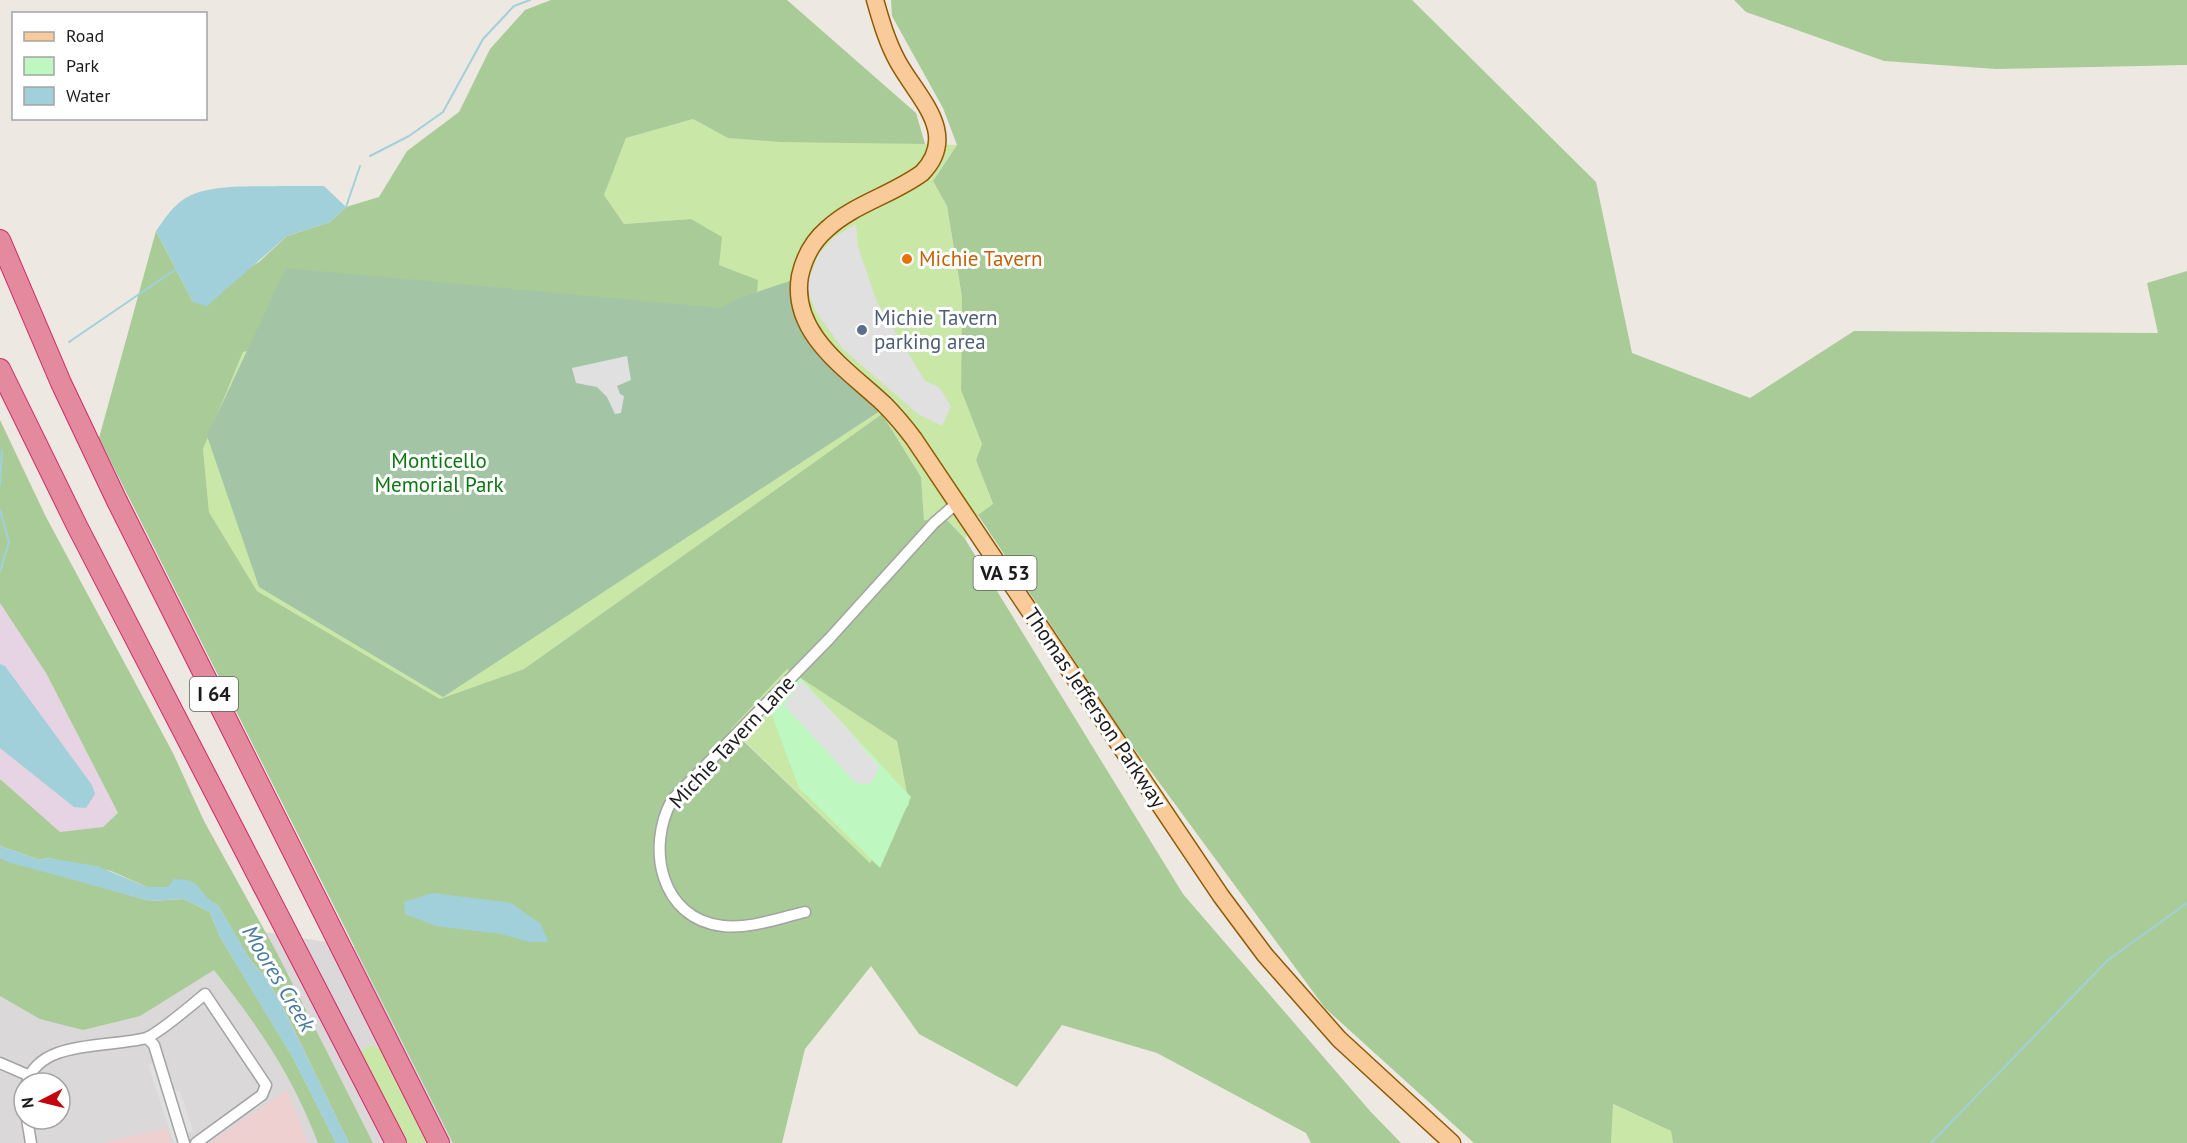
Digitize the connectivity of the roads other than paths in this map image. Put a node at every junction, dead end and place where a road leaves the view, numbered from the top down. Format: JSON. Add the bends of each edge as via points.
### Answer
{"nodes":[{"id":1,"x":875,"y":0,"type":"edge"},
{"id":2,"x":0,"y":240,"type":"edge"},
{"id":3,"x":0,"y":369,"type":"edge"},
{"id":4,"x":957,"y":503,"type":"junction"},
{"id":5,"x":805,"y":912,"type":"dead end"},
{"id":6,"x":147,"y":1038,"type":"junction"},
{"id":7,"x":0,"y":1063,"type":"edge"},
{"id":8,"x":14,"y":1071,"type":"edge"},
{"id":9,"x":34,"y":1071,"type":"edge"},
{"id":10,"x":184,"y":1143,"type":"edge"},
{"id":11,"x":196,"y":1143,"type":"edge"},
{"id":12,"x":396,"y":1143,"type":"edge"},
{"id":13,"x":439,"y":1143,"type":"edge"},
{"id":14,"x":1452,"y":1143,"type":"edge"}],
"edges":[{"from":1,"to":4,"type":"main road","name":"Thomas Jefferson Parkway","number":"VA 53","via":[[898,62],[935,123],[938,147],[922,173],[853,210],[819,237],[802,269],[800,299],[806,321],[824,348],[901,422]]},
{"from":2,"to":13,"type":"highway","number":"I 64","via":[[117,501]]},
{"from":3,"to":12,"type":"highway","number":"I 64"},
{"from":4,"to":5,"type":"street","name":"Michie Tavern Lane","via":[[672,800],[661,824],[657,851],[663,880],[677,902],[693,916],[731,927]]},
{"from":4,"to":14,"type":"main road","name":"Thomas Jefferson Parkway","number":"VA 53","via":[[1221,896],[1265,954],[1339,1039]]},
{"from":6,"to":9,"type":"street","via":[[51,1055]]},
{"from":6,"to":10,"type":"street","via":[[154,1045]]},
{"from":6,"to":11,"type":"street","via":[[205,994],[266,1085],[262,1095]]},
{"from":7,"to":8,"type":"street"}]}
